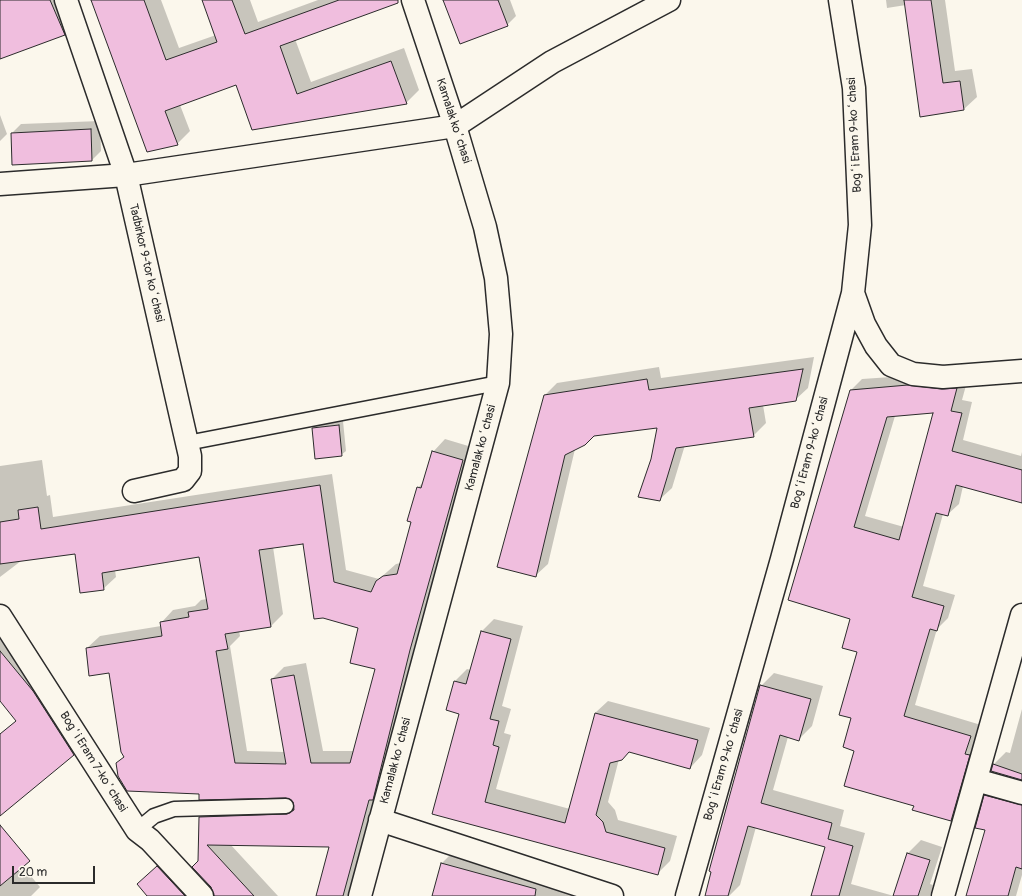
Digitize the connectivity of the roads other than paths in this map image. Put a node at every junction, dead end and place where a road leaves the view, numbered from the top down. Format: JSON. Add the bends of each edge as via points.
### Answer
{"nodes":[{"id":1,"x":66,"y":0,"type":"edge"},
{"id":2,"x":413,"y":0,"type":"edge"},
{"id":3,"x":670,"y":0,"type":"edge"},
{"id":4,"x":840,"y":0,"type":"edge"},
{"id":5,"x":455,"y":126,"type":"junction"},
{"id":6,"x":126,"y":175,"type":"junction"},
{"id":7,"x":0,"y":184,"type":"edge"},
{"id":8,"x":854,"y":293,"type":"junction"},
{"id":9,"x":1022,"y":371,"type":"edge"},
{"id":10,"x":498,"y":383,"type":"junction"},
{"id":11,"x":187,"y":443,"type":"junction"},
{"id":12,"x":134,"y":491,"type":"dead end"},
{"id":13,"x":1022,"y":615,"type":"edge"},
{"id":14,"x":0,"y":616,"type":"edge"},
{"id":15,"x":976,"y":780,"type":"junction"},
{"id":16,"x":1022,"y":793,"type":"edge"},
{"id":17,"x":286,"y":806,"type":"dead end"},
{"id":18,"x":380,"y":820,"type":"junction"},
{"id":19,"x":136,"y":830,"type":"junction"},
{"id":20,"x":202,"y":896,"type":"edge"},
{"id":21,"x":360,"y":896,"type":"edge"},
{"id":22,"x":612,"y":896,"type":"edge"},
{"id":23,"x":687,"y":896,"type":"edge"},
{"id":24,"x":943,"y":896,"type":"edge"}],
"edges":[{"from":1,"to":6,"type":"street","name":"Tadbirkor 9-tor koʻchasi"},
{"from":2,"to":5,"type":"street","name":"Kamalak koʻchasi"},
{"from":3,"to":5,"type":"street","via":[[552,62]]},
{"from":4,"to":8,"type":"street","name":"Bogʻi Eram 9-koʻchasi","via":[[854,88],[860,224]]},
{"from":5,"to":6,"type":"street"},
{"from":5,"to":10,"type":"street","name":"Kamalak koʻchasi","via":[[485,227],[496,278],[501,334]]},
{"from":6,"to":7,"type":"street"},
{"from":6,"to":11,"type":"street","name":"Tadbirkor 9-tor koʻchasi"},
{"from":8,"to":9,"type":"street","via":[[864,324],[876,346],[891,365],[913,374],[943,377]]},
{"from":8,"to":23,"type":"street","name":"Bogʻi Eram 9-koʻchasi"},
{"from":10,"to":11,"type":"lane"},
{"from":10,"to":18,"type":"street","name":"Kamalak koʻchasi"},
{"from":11,"to":12,"type":"street","name":"Tadbirkor 9-tor koʻchasi","via":[[190,471],[183,480]]},
{"from":13,"to":15,"type":"street"},
{"from":14,"to":19,"type":"street","name":"Bogʻi Eram 7-koʻchasi"},
{"from":15,"to":16,"type":"street"},
{"from":15,"to":24,"type":"street"},
{"from":17,"to":19,"type":"lane","via":[[174,809],[154,816]]},
{"from":18,"to":21,"type":"street","name":"Kamalak koʻchasi"},
{"from":18,"to":22,"type":"street"},
{"from":19,"to":20,"type":"street","name":"Bogʻi Eram 7-koʻchasi","via":[[150,840]]}]}
